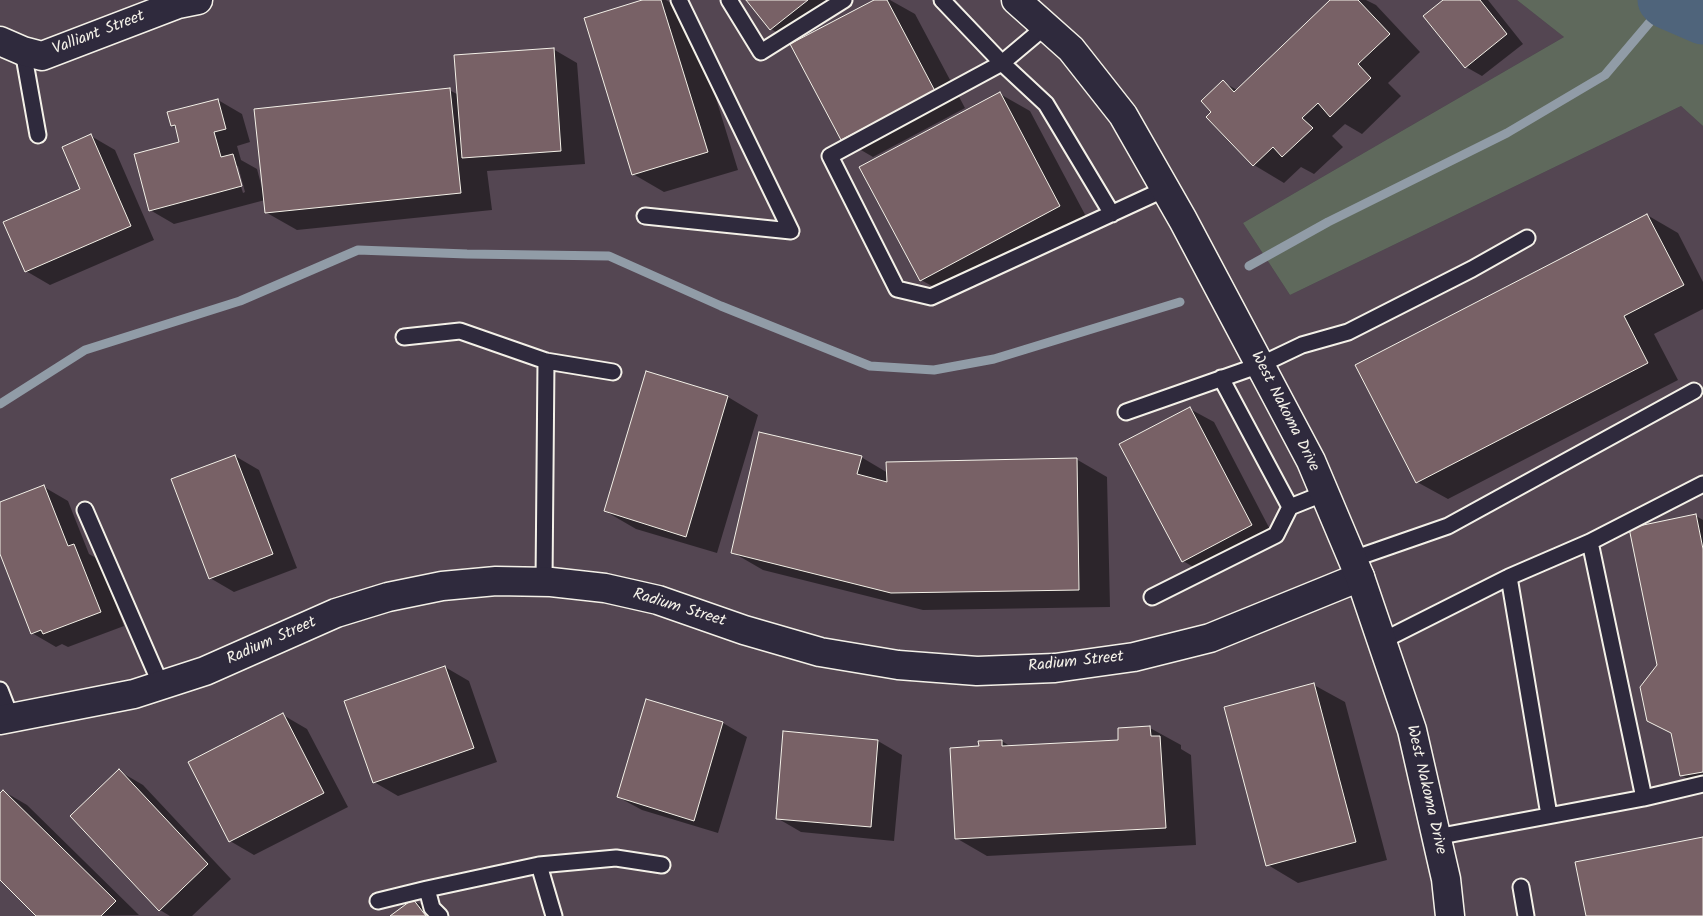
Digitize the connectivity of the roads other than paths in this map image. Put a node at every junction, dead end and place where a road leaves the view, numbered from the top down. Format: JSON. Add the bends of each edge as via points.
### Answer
{"nodes":[{"id":1,"x":198,"y":0,"type":"edge"},
{"id":2,"x":679,"y":0,"type":"edge"},
{"id":3,"x":729,"y":0,"type":"edge"},
{"id":4,"x":844,"y":0,"type":"edge"},
{"id":5,"x":942,"y":0,"type":"edge"},
{"id":6,"x":1016,"y":0,"type":"edge"},
{"id":7,"x":1046,"y":26,"type":"junction"},
{"id":8,"x":11,"y":46,"type":"edge"},
{"id":9,"x":1002,"y":63,"type":"junction"},
{"id":10,"x":38,"y":134,"type":"dead end"},
{"id":11,"x":1166,"y":189,"type":"junction"},
{"id":12,"x":1112,"y":214,"type":"junction"},
{"id":13,"x":645,"y":216,"type":"dead end"},
{"id":14,"x":1527,"y":238,"type":"dead end"},
{"id":15,"x":404,"y":337,"type":"dead end"},
{"id":16,"x":546,"y":360,"type":"junction"},
{"id":17,"x":1260,"y":365,"type":"junction"},
{"id":18,"x":613,"y":372,"type":"dead end"},
{"id":19,"x":1221,"y":378,"type":"junction"},
{"id":20,"x":1694,"y":391,"type":"dead end"},
{"id":21,"x":1126,"y":412,"type":"dead end"},
{"id":22,"x":1703,"y":484,"type":"edge"},
{"id":23,"x":1324,"y":493,"type":"junction"},
{"id":24,"x":1290,"y":507,"type":"junction"},
{"id":25,"x":85,"y":510,"type":"dead end"},
{"id":26,"x":1590,"y":542,"type":"junction"},
{"id":27,"x":1357,"y":568,"type":"junction"},
{"id":28,"x":1509,"y":577,"type":"junction"},
{"id":29,"x":544,"y":582,"type":"junction"},
{"id":30,"x":1152,"y":596,"type":"dead end"},
{"id":31,"x":1382,"y":641,"type":"junction"},
{"id":32,"x":161,"y":685,"type":"junction"},
{"id":33,"x":0,"y":690,"type":"edge"},
{"id":34,"x":5,"y":719,"type":"edge"},
{"id":35,"x":1703,"y":784,"type":"edge"},
{"id":36,"x":1644,"y":798,"type":"junction"},
{"id":37,"x":1549,"y":816,"type":"junction"},
{"id":38,"x":1436,"y":837,"type":"junction"},
{"id":39,"x":539,"y":864,"type":"junction"},
{"id":40,"x":662,"y":865,"type":"dead end"},
{"id":41,"x":1521,"y":887,"type":"dead end"},
{"id":42,"x":426,"y":888,"type":"junction"},
{"id":43,"x":378,"y":901,"type":"dead end"},
{"id":44,"x":440,"y":916,"type":"edge"},
{"id":45,"x":554,"y":916,"type":"edge"},
{"id":46,"x":1450,"y":916,"type":"edge"},
{"id":47,"x":1526,"y":916,"type":"edge"}],
"edges":[{"from":1,"to":8,"type":"street","name":"Valliant Street","via":[[178,4],[42,56]]},
{"from":2,"to":13,"type":"lane","via":[[791,231]]},
{"from":3,"to":4,"type":"lane","via":[[761,52]]},
{"from":5,"to":9,"type":"lane"},
{"from":6,"to":7,"type":"street","name":"West Nakoma Drive"},
{"from":7,"to":9,"type":"lane"},
{"from":7,"to":11,"type":"street","name":"West Nakoma Drive","via":[[1071,49],[1123,115]]},
{"from":8,"to":10,"type":"lane"},
{"from":9,"to":12,"type":"lane","via":[[1046,104]]},
{"from":9,"to":12,"type":"lane","via":[[830,156],[897,289],[931,297]]},
{"from":11,"to":12,"type":"lane"},
{"from":11,"to":17,"type":"street","name":"West Nakoma Drive"},
{"from":14,"to":17,"type":"lane","via":[[1348,332],[1302,345]]},
{"from":15,"to":16,"type":"lane","via":[[460,331]]},
{"from":16,"to":18,"type":"lane"},
{"from":16,"to":29,"type":"lane"},
{"from":17,"to":19,"type":"lane"},
{"from":17,"to":23,"type":"street","name":"West Nakoma Drive","via":[[1311,461]]},
{"from":19,"to":21,"type":"lane"},
{"from":19,"to":24,"type":"lane"},
{"from":20,"to":27,"type":"lane","via":[[1448,526]]},
{"from":22,"to":26,"type":"lane"},
{"from":23,"to":24,"type":"lane"},
{"from":23,"to":27,"type":"street","name":"West Nakoma Drive"},
{"from":24,"to":30,"type":"lane","via":[[1276,535]]},
{"from":25,"to":32,"type":"lane"},
{"from":26,"to":28,"type":"lane"},
{"from":26,"to":36,"type":"lane"},
{"from":27,"to":29,"type":"street","name":"Radium Street","via":[[1210,638],[1134,657],[1055,668],[977,671],[898,665],[820,652],[658,600],[605,588]]},
{"from":27,"to":31,"type":"street","name":"West Nakoma Drive"},
{"from":28,"to":31,"type":"lane"},
{"from":28,"to":37,"type":"lane"},
{"from":29,"to":32,"type":"street","name":"Radium Street","via":[[496,581],[442,586],[388,597],[336,613],[205,671]]},
{"from":31,"to":38,"type":"street","name":"West Nakoma Drive","via":[[1412,730]]},
{"from":32,"to":34,"type":"street","name":"Radium Street","via":[[134,694]]},
{"from":33,"to":34,"type":"lane"},
{"from":35,"to":36,"type":"lane"},
{"from":36,"to":37,"type":"lane"},
{"from":37,"to":38,"type":"lane"},
{"from":38,"to":46,"type":"street","name":"West Nakoma Drive","via":[[1446,879]]},
{"from":39,"to":40,"type":"lane","via":[[616,858]]},
{"from":39,"to":42,"type":"lane"},
{"from":39,"to":45,"type":"lane"},
{"from":41,"to":47,"type":"lane"},
{"from":42,"to":43,"type":"lane"},
{"from":42,"to":44,"type":"lane","via":[[432,908]]}]}
